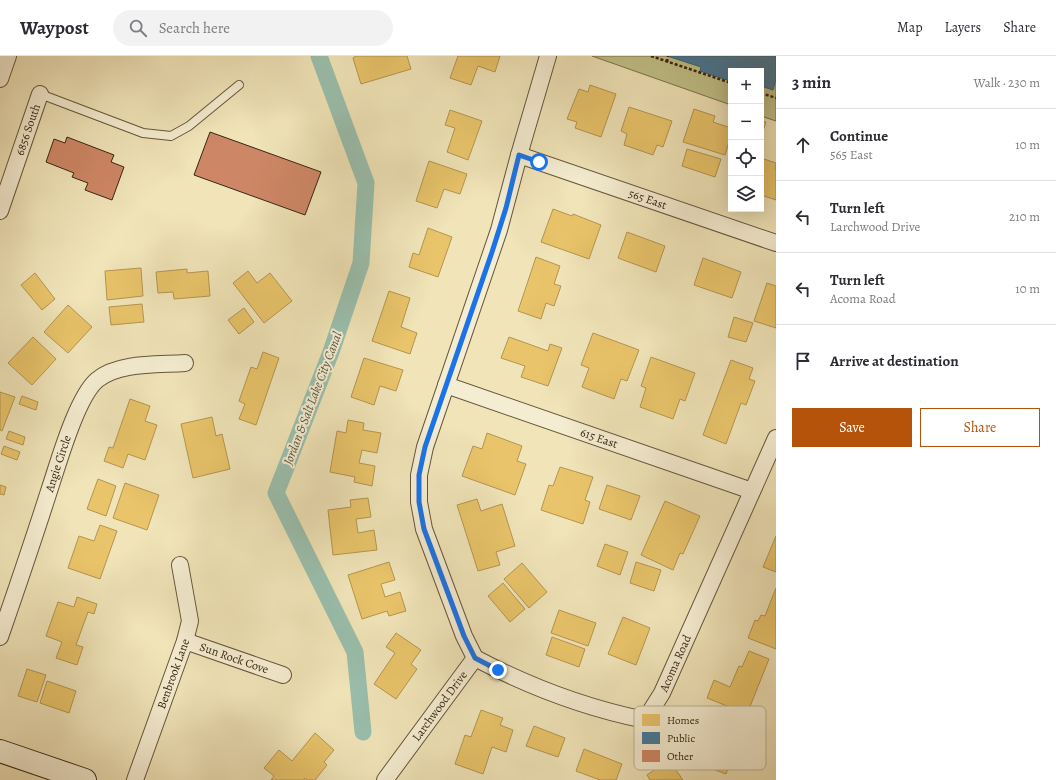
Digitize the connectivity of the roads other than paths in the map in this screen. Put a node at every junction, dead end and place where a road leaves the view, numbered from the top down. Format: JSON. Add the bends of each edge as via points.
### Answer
{"nodes":[{"id":1,"x":8,"y":56,"type":"edge"},
{"id":2,"x":548,"y":56,"type":"edge"},
{"id":3,"x":0,"y":79,"type":"edge"},
{"id":4,"x":239,"y":85,"type":"dead end"},
{"id":5,"x":40,"y":94,"type":"joint"},
{"id":6,"x":519,"y":155,"type":"junction"},
{"id":7,"x":0,"y":211,"type":"edge"},
{"id":8,"x":776,"y":243,"type":"edge"},
{"id":9,"x":184,"y":363,"type":"dead end"},
{"id":10,"x":446,"y":385,"type":"junction"},
{"id":11,"x":776,"y":438,"type":"edge"},
{"id":12,"x":752,"y":491,"type":"junction"},
{"id":13,"x":180,"y":565,"type":"dead end"},
{"id":14,"x":0,"y":637,"type":"edge"},
{"id":15,"x":185,"y":641,"type":"junction"},
{"id":16,"x":475,"y":658,"type":"junction"},
{"id":17,"x":283,"y":675,"type":"dead end"},
{"id":18,"x":654,"y":706,"type":"edge"},
{"id":19,"x":634,"y":718,"type":"edge"},
{"id":20,"x":0,"y":751,"type":"edge"},
{"id":21,"x":85,"y":780,"type":"edge"},
{"id":22,"x":135,"y":780,"type":"edge"},
{"id":23,"x":385,"y":780,"type":"edge"}],
"edges":[{"from":1,"to":3,"type":"street"},
{"from":2,"to":6,"type":"street"},
{"from":4,"to":5,"type":"lane","via":[[189,126],[171,136],[143,133]]},
{"from":5,"to":7,"type":"street","name":"6856 South"},
{"from":6,"to":8,"type":"street","name":"565 East"},
{"from":6,"to":10,"type":"street","via":[[497,237]]},
{"from":9,"to":14,"type":"street","name":"Angie Circle","via":[[129,367],[111,372],[97,380],[86,392],[63,450]]},
{"from":10,"to":12,"type":"street","name":"615 East"},
{"from":10,"to":16,"type":"street","via":[[425,447],[419,475],[419,502],[424,529],[433,555]]},
{"from":11,"to":12,"type":"street","name":"Acoma Road"},
{"from":12,"to":18,"type":"street","name":"Acoma Road","via":[[662,693]]},
{"from":13,"to":15,"type":"street","name":"Benbrook Lane","via":[[190,621]]},
{"from":15,"to":17,"type":"street","name":"Sun Rock Cove"},
{"from":15,"to":22,"type":"street","name":"Benbrook Lane"},
{"from":16,"to":19,"type":"street","name":"Acoma Road","via":[[528,684],[614,714]]},
{"from":16,"to":23,"type":"street","name":"Larchwood Drive"},
{"from":20,"to":21,"type":"street"}]}
